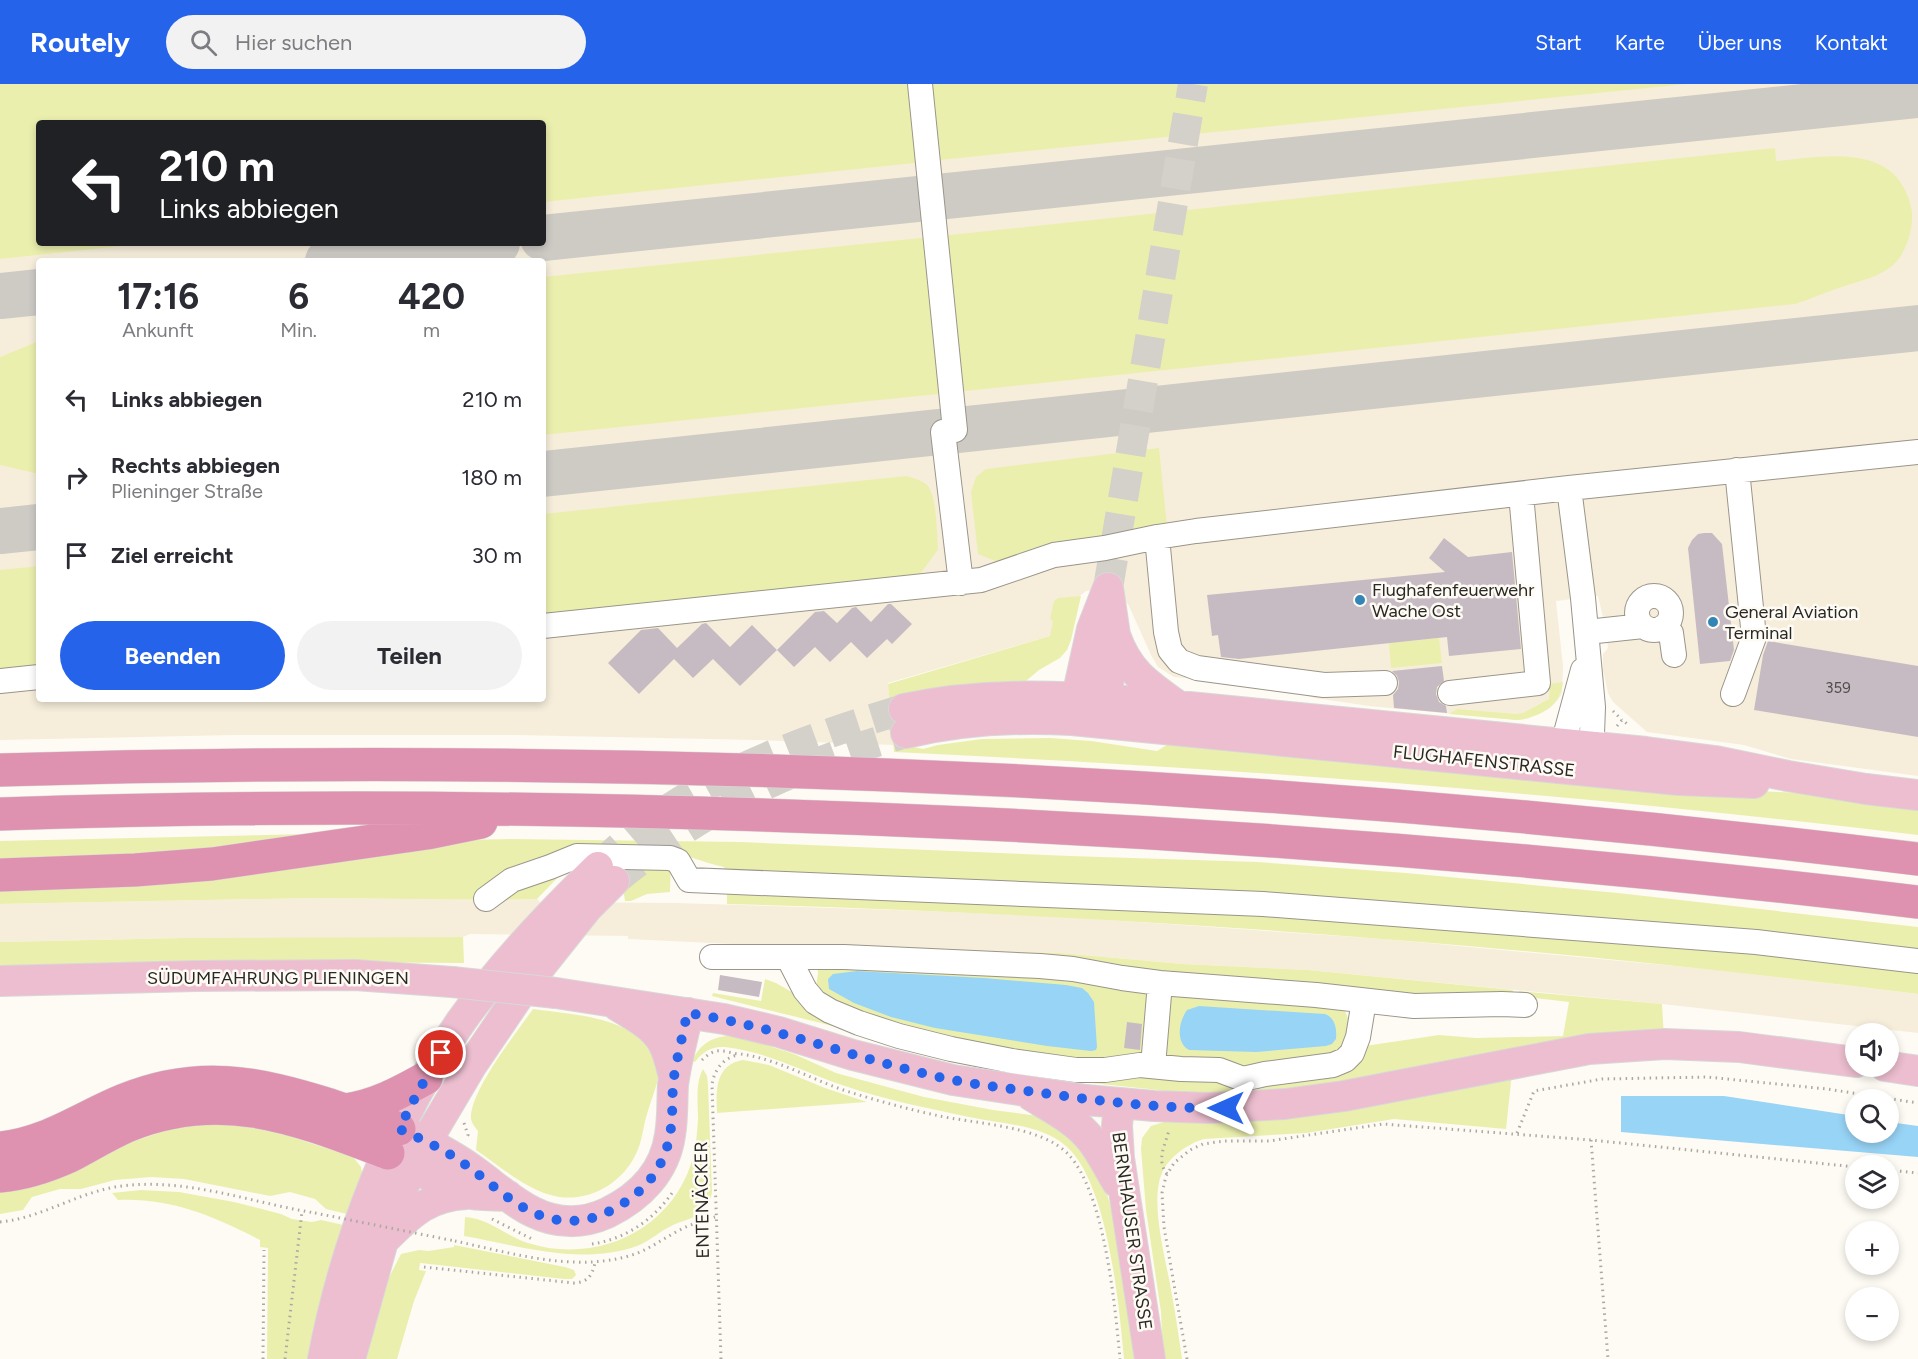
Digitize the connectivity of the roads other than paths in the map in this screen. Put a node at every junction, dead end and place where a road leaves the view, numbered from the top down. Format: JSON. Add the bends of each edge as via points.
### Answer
{"nodes":[{"id":1,"x":920,"y":84,"type":"edge"},
{"id":2,"x":1918,"y":452,"type":"edge"},
{"id":3,"x":1737,"y":470,"type":"junction"},
{"id":4,"x":1569,"y":488,"type":"junction"},
{"id":5,"x":1521,"y":494,"type":"junction"},
{"id":6,"x":1157,"y":537,"type":"junction"},
{"id":7,"x":961,"y":583,"type":"junction"},
{"id":8,"x":546,"y":626,"type":"edge"},
{"id":9,"x":1115,"y":635,"type":"junction"},
{"id":10,"x":1587,"y":644,"type":"junction"},
{"id":11,"x":1674,"y":655,"type":"dead end"},
{"id":12,"x":36,"y":677,"type":"edge"},
{"id":13,"x":0,"y":681,"type":"edge"},
{"id":14,"x":1385,"y":683,"type":"dead end"},
{"id":15,"x":1450,"y":693,"type":"dead end"},
{"id":16,"x":1732,"y":694,"type":"dead end"},
{"id":17,"x":1178,"y":706,"type":"junction"},
{"id":18,"x":1593,"y":707,"type":"junction"},
{"id":19,"x":1074,"y":708,"type":"junction"},
{"id":20,"x":1104,"y":711,"type":"junction"},
{"id":21,"x":905,"y":721,"type":"tunnel mouth"},
{"id":22,"x":1646,"y":752,"type":"junction"},
{"id":23,"x":1573,"y":753,"type":"junction"},
{"id":24,"x":0,"y":770,"type":"edge"},
{"id":25,"x":1866,"y":789,"type":"junction"},
{"id":26,"x":1918,"y":795,"type":"edge"},
{"id":27,"x":535,"y":809,"type":"junction"},
{"id":28,"x":0,"y":814,"type":"edge"},
{"id":29,"x":1918,"y":859,"type":"edge"},
{"id":30,"x":0,"y":875,"type":"edge"},
{"id":31,"x":486,"y":899,"type":"dead end"},
{"id":32,"x":1918,"y":902,"type":"edge"},
{"id":33,"x":712,"y":957,"type":"dead end"},
{"id":34,"x":788,"y":957,"type":"junction"},
{"id":35,"x":1918,"y":961,"type":"edge"},
{"id":36,"x":0,"y":981,"type":"edge"},
{"id":37,"x":1160,"y":983,"type":"junction"},
{"id":38,"x":610,"y":1001,"type":"junction"},
{"id":39,"x":1364,"y":1001,"type":"junction"},
{"id":40,"x":1525,"y":1005,"type":"dead end"},
{"id":41,"x":687,"y":1013,"type":"junction"},
{"id":42,"x":1845,"y":1061,"type":"edge"},
{"id":43,"x":1154,"y":1066,"type":"junction"},
{"id":44,"x":1899,"y":1068,"type":"edge"},
{"id":45,"x":687,"y":1070,"type":"junction"},
{"id":46,"x":1918,"y":1071,"type":"edge"},
{"id":47,"x":426,"y":1078,"type":"junction"},
{"id":48,"x":1025,"y":1091,"type":"junction"},
{"id":49,"x":1244,"y":1093,"type":"junction"},
{"id":50,"x":1119,"y":1104,"type":"junction"},
{"id":51,"x":345,"y":1110,"type":"junction"},
{"id":52,"x":407,"y":1147,"type":"junction"},
{"id":53,"x":0,"y":1148,"type":"edge"},
{"id":54,"x":0,"y":1176,"type":"edge"},
{"id":55,"x":466,"y":1194,"type":"junction"},
{"id":56,"x":1125,"y":1196,"type":"junction"},
{"id":57,"x":498,"y":1207,"type":"junction"},
{"id":58,"x":383,"y":1241,"type":"junction"},
{"id":59,"x":322,"y":1359,"type":"edge"},
{"id":60,"x":350,"y":1359,"type":"edge"},
{"id":61,"x":1150,"y":1359,"type":"edge"}],
"edges":[{"from":1,"to":7,"type":"lane"},
{"from":2,"to":3,"type":"lane"},
{"from":3,"to":4,"type":"lane"},
{"from":3,"to":16,"type":"lane","via":[[1754,637]]},
{"from":4,"to":5,"type":"lane"},
{"from":4,"to":10,"type":"lane"},
{"from":5,"to":6,"type":"lane"},
{"from":5,"to":15,"type":"lane","via":[[1538,683]]},
{"from":6,"to":7,"type":"lane","via":[[1054,555]]},
{"from":6,"to":14,"type":"lane","via":[[1166,632],[1170,650],[1179,661],[1197,668],[1324,685]]},
{"from":7,"to":8,"type":"lane"},
{"from":9,"to":17,"type":"main road","via":[[1132,668]]},
{"from":9,"to":19,"type":"main road","via":[[1108,588],[1092,629]]},
{"from":9,"to":20,"type":"main road"},
{"from":10,"to":11,"type":"lane","via":[[1653,627],[1671,633]]},
{"from":10,"to":18,"type":"lane"},
{"from":10,"to":23,"type":"lane"},
{"from":12,"to":13,"type":"lane"},
{"from":17,"to":20,"type":"main road","name":"FLUGHAFENSTRASSE"},
{"from":17,"to":23,"type":"main road","name":"FLUGHAFENSTRASSE"},
{"from":18,"to":22,"type":"lane","via":[[1612,732]]},
{"from":18,"to":23,"type":"lane","via":[[1592,730]]},
{"from":19,"to":20,"type":"main road"},
{"from":19,"to":21,"type":"main road","via":[[1048,696],[989,697],[948,701]]},
{"from":20,"to":23,"type":"main road","name":"FLUGHAFENSTRASSE"},
{"from":22,"to":23,"type":"main road","name":"FLUGHAFENSTRASSE"},
{"from":22,"to":25,"type":"main road","name":"FLUGHAFENSTRASSE"},
{"from":23,"to":25,"type":"main road","name":"FLUGHAFENSTRASSE","via":[[1679,780]]},
{"from":24,"to":29,"type":"highway","via":[[473,765],[750,770],[1014,781],[1449,810]]},
{"from":25,"to":26,"type":"main road","name":"FLUGHAFENSTRASSE"},
{"from":27,"to":28,"type":"highway"},
{"from":27,"to":30,"type":"highway","via":[[427,834],[243,860],[135,870]]},
{"from":27,"to":32,"type":"highway","via":[[806,816],[1220,837],[1506,859]]},
{"from":31,"to":35,"type":"lane","via":[[512,880],[577,856],[670,858],[678,861],[689,880],[1263,904],[1756,942]]},
{"from":33,"to":34,"type":"lane"},
{"from":34,"to":37,"type":"lane","via":[[1040,966]]},
{"from":34,"to":43,"type":"lane","via":[[815,1002],[873,1029],[951,1049],[1044,1066],[1086,1071]]},
{"from":36,"to":38,"type":"main road","name":"SÜDUMFAHRUNG PLIENINGEN","bridge":true,"via":[[355,975],[452,981]]},
{"from":37,"to":39,"type":"lane"},
{"from":37,"to":43,"type":"lane"},
{"from":38,"to":41,"type":"main road","name":"SÜDUMFAHRUNG PLIENINGEN"},
{"from":38,"to":45,"type":"main road","via":[[645,1023]]},
{"from":39,"to":40,"type":"lane","via":[[1423,1006]]},
{"from":39,"to":49,"type":"lane","via":[[1357,1042],[1345,1060],[1265,1074]]},
{"from":41,"to":45,"type":"main road"},
{"from":41,"to":48,"type":"main road","name":"SÜDUMFAHRUNG PLIENINGEN","via":[[779,1032],[938,1077]]},
{"from":42,"to":49,"type":"main road","name":"SÜDUMFAHRUNG PLIENINGEN","via":[[1739,1047],[1665,1044],[1590,1049],[1285,1104]]},
{"from":43,"to":49,"type":"lane","via":[[1219,1070]]},
{"from":44,"to":46,"type":"main road"},
{"from":45,"to":57,"type":"main road","via":[[664,1158],[651,1180],[627,1201],[593,1218],[566,1222],[548,1219],[522,1206]]},
{"from":47,"to":51,"type":"highway","via":[[382,1101]]},
{"from":47,"to":52,"type":"main road"},
{"from":47,"to":52,"type":"main road","via":[[462,1020],[502,968],[547,917],[606,874],[587,908]]},
{"from":48,"to":50,"type":"main road","name":"SÜDUMFAHRUNG PLIENINGEN"},
{"from":48,"to":56,"type":"main road","via":[[1084,1132]]},
{"from":49,"to":50,"type":"main road","name":"SÜDUMFAHRUNG PLIENINGEN","via":[[1173,1107]]},
{"from":50,"to":56,"type":"main road","name":"BERNHAUSER STRASSE","via":[[1117,1144]]},
{"from":51,"to":52,"type":"highway"},
{"from":51,"to":53,"type":"highway","via":[[261,1086],[194,1082],[135,1095],[46,1137]]},
{"from":52,"to":54,"type":"highway","via":[[353,1140],[267,1113],[232,1107],[200,1108],[150,1118],[52,1164]]},
{"from":52,"to":55,"type":"main road","via":[[446,1186]]},
{"from":52,"to":57,"type":"main road","via":[[453,1156]]},
{"from":52,"to":58,"type":"main road","via":[[404,1185]]},
{"from":52,"to":59,"type":"main road","via":[[351,1245]]},
{"from":55,"to":57,"type":"main road"},
{"from":55,"to":58,"type":"main road","via":[[449,1195],[424,1205]]},
{"from":56,"to":61,"type":"main road","name":"BERNHAUSER STRASSE"},
{"from":58,"to":60,"type":"main road"}]}
